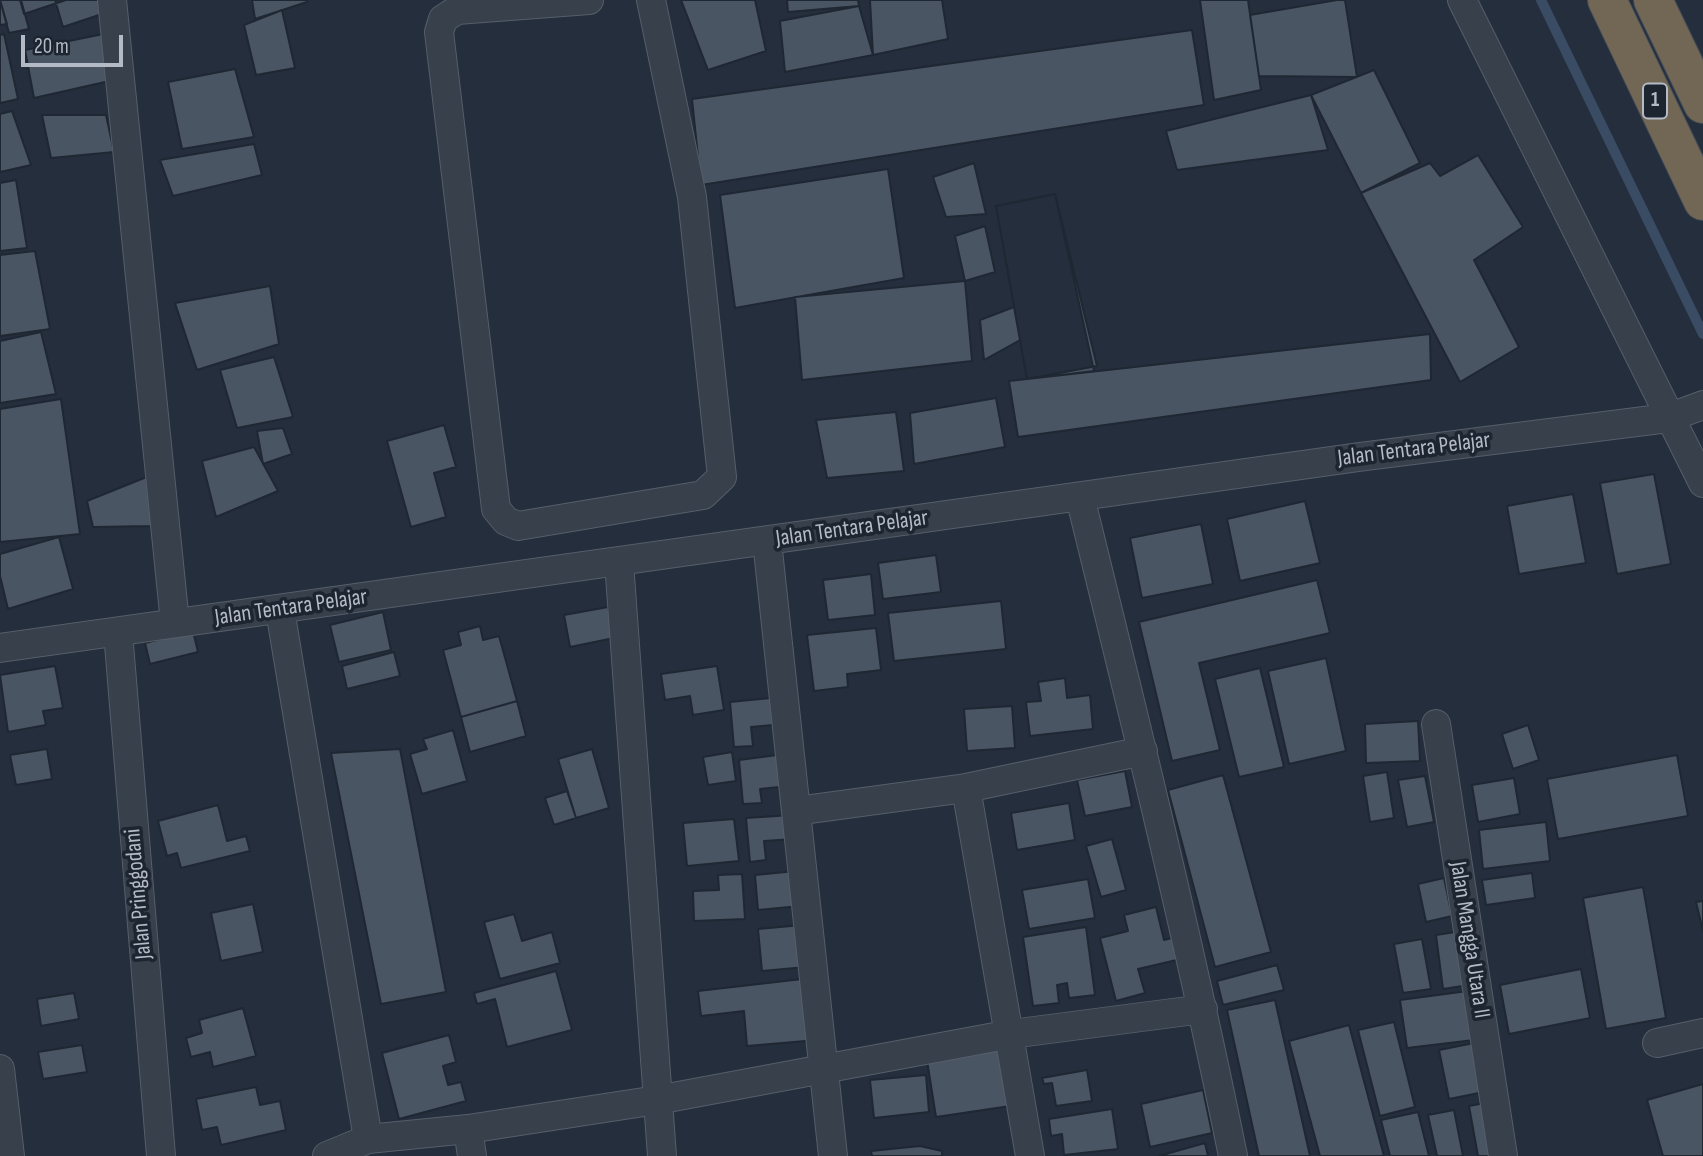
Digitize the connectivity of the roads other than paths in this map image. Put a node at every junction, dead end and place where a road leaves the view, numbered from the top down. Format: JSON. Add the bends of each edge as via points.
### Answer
{"nodes":[{"id":1,"x":112,"y":0,"type":"edge"},
{"id":2,"x":589,"y":0,"type":"edge"},
{"id":3,"x":651,"y":0,"type":"edge"},
{"id":4,"x":1607,"y":0,"type":"edge"},
{"id":5,"x":1653,"y":0,"type":"edge"},
{"id":6,"x":1471,"y":2,"type":"edge"},
{"id":7,"x":1703,"y":104,"type":"edge"},
{"id":8,"x":1703,"y":201,"type":"edge"},
{"id":9,"x":1686,"y":412,"type":"edge"},
{"id":10,"x":1703,"y":483,"type":"edge"},
{"id":11,"x":1080,"y":496,"type":"junction"},
{"id":12,"x":767,"y":541,"type":"junction"},
{"id":13,"x":619,"y":562,"type":"junction"},
{"id":14,"x":280,"y":610,"type":"junction"},
{"id":15,"x":175,"y":623,"type":"junction"},
{"id":16,"x":118,"y":632,"type":"junction"},
{"id":17,"x":0,"y":648,"type":"edge"},
{"id":18,"x":1436,"y":724,"type":"dead end"},
{"id":19,"x":1143,"y":751,"type":"junction"},
{"id":20,"x":966,"y":788,"type":"junction"},
{"id":21,"x":796,"y":811,"type":"junction"},
{"id":22,"x":1203,"y":1009,"type":"junction"},
{"id":23,"x":1012,"y":1034,"type":"junction"},
{"id":24,"x":1703,"y":1034,"type":"edge"},
{"id":25,"x":1657,"y":1043,"type":"dead end"},
{"id":26,"x":0,"y":1069,"type":"edge"},
{"id":27,"x":825,"y":1070,"type":"junction"},
{"id":28,"x":657,"y":1100,"type":"junction"},
{"id":29,"x":368,"y":1139,"type":"junction"},
{"id":30,"x":470,"y":1142,"type":"edge"},
{"id":31,"x":10,"y":1156,"type":"edge"},
{"id":32,"x":161,"y":1156,"type":"edge"},
{"id":33,"x":327,"y":1156,"type":"edge"},
{"id":34,"x":662,"y":1156,"type":"edge"},
{"id":35,"x":833,"y":1156,"type":"edge"},
{"id":36,"x":1030,"y":1156,"type":"edge"},
{"id":37,"x":1233,"y":1156,"type":"edge"},
{"id":38,"x":1503,"y":1156,"type":"edge"}],
"edges":[{"from":1,"to":15,"type":"street"},
{"from":2,"to":3,"type":"street","via":[[457,10],[443,19],[439,32],[496,509],[506,522],[518,526],[703,495],[722,477],[692,197]]},
{"from":4,"to":8,"type":"highway","number":"1"},
{"from":5,"to":7,"type":"highway","number":"1"},
{"from":6,"to":9,"type":"street"},
{"from":9,"to":10,"type":"street"},
{"from":9,"to":11,"type":"street","name":"Jalan Tentara Pelajar"},
{"from":11,"to":12,"type":"street","name":"Jalan Tentara Pelajar"},
{"from":11,"to":19,"type":"street"},
{"from":12,"to":13,"type":"street","name":"Jalan Tentara Pelajar"},
{"from":12,"to":21,"type":"street"},
{"from":13,"to":14,"type":"street","name":"Jalan Tentara Pelajar"},
{"from":13,"to":28,"type":"street"},
{"from":14,"to":15,"type":"street","name":"Jalan Tentara Pelajar"},
{"from":14,"to":29,"type":"street"},
{"from":15,"to":16,"type":"street","name":"Jalan Tentara Pelajar"},
{"from":16,"to":17,"type":"street","name":"Jalan Tentara Pelajar"},
{"from":16,"to":32,"type":"street","name":"Jalan Pringgodani"},
{"from":18,"to":38,"type":"street","name":"Jalan Mangga Utara II"},
{"from":19,"to":20,"type":"street"},
{"from":19,"to":22,"type":"street"},
{"from":20,"to":21,"type":"street"},
{"from":20,"to":23,"type":"street"},
{"from":21,"to":27,"type":"street"},
{"from":22,"to":23,"type":"street"},
{"from":22,"to":37,"type":"street"},
{"from":23,"to":27,"type":"street"},
{"from":23,"to":36,"type":"street"},
{"from":24,"to":25,"type":"street"},
{"from":26,"to":31,"type":"street"},
{"from":27,"to":28,"type":"street"},
{"from":27,"to":35,"type":"street"},
{"from":28,"to":30,"type":"street"},
{"from":28,"to":34,"type":"street"},
{"from":29,"to":30,"type":"street"},
{"from":29,"to":33,"type":"street"}]}
